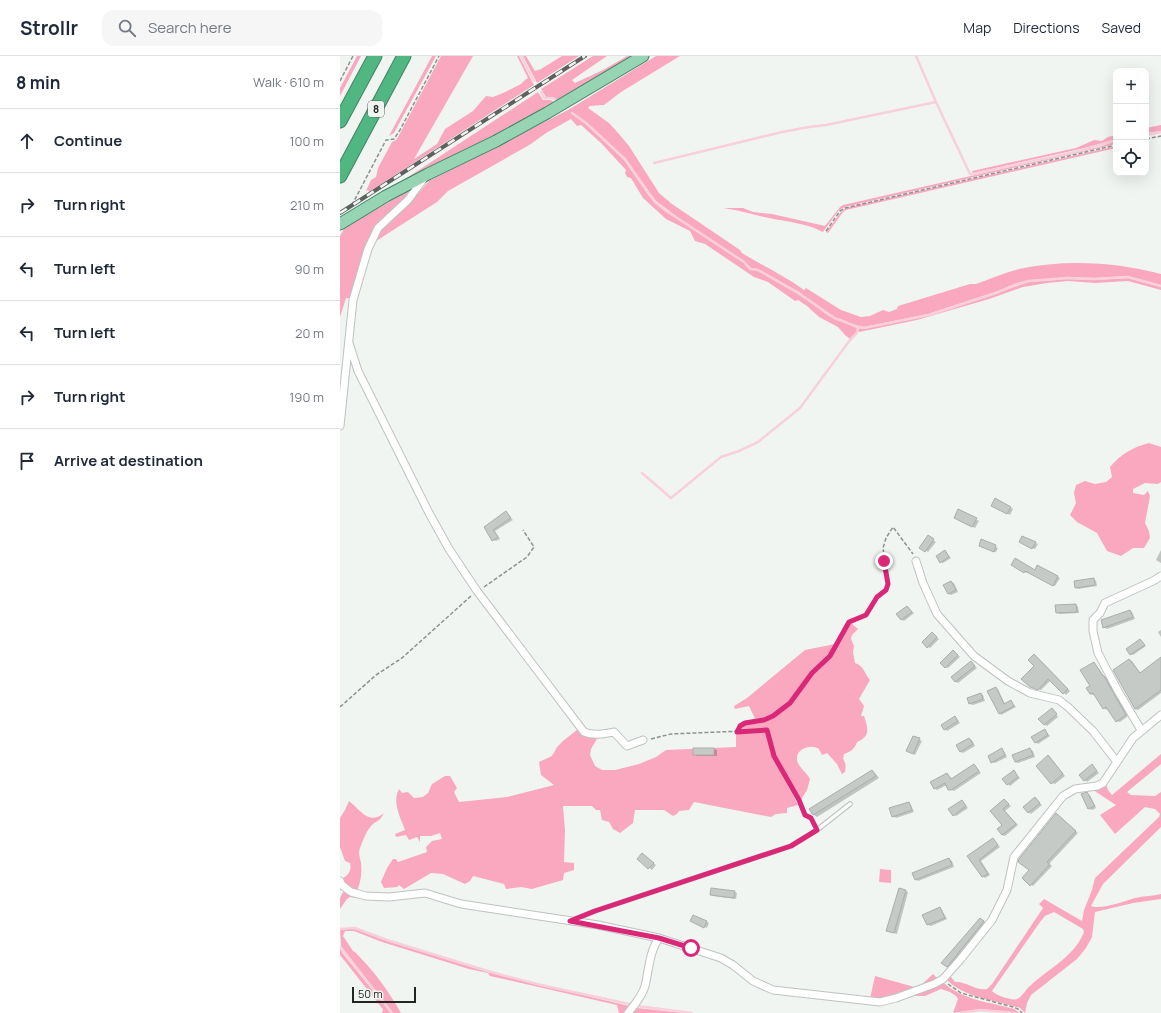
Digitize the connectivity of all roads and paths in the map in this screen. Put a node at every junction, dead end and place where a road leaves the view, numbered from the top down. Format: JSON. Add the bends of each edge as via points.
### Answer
{"nodes":[{"id":1,"x":353,"y":56,"type":"edge"},
{"id":2,"x":375,"y":56,"type":"edge"},
{"id":3,"x":404,"y":56,"type":"edge"},
{"id":4,"x":439,"y":56,"type":"edge"},
{"id":5,"x":643,"y":56,"type":"edge"},
{"id":6,"x":340,"y":81,"type":"edge"},
{"id":7,"x":340,"y":121,"type":"edge"},
{"id":8,"x":1161,"y":136,"type":"edge"},
{"id":9,"x":1149,"y":138,"type":"edge"},
{"id":10,"x":1113,"y":146,"type":"edge"},
{"id":11,"x":428,"y":174,"type":"junction"},
{"id":12,"x":340,"y":176,"type":"edge"},
{"id":13,"x":351,"y":208,"type":"dead end"},
{"id":14,"x":340,"y":224,"type":"edge"},
{"id":15,"x":826,"y":231,"type":"dead end"},
{"id":16,"x":349,"y":343,"type":"junction"},
{"id":17,"x":340,"y":426,"type":"edge"},
{"id":18,"x":522,"y":530,"type":"dead end"},
{"id":19,"x":916,"y":561,"type":"joint"},
{"id":20,"x":1161,"y":576,"type":"edge"},
{"id":21,"x":477,"y":591,"type":"junction"},
{"id":22,"x":340,"y":707,"type":"edge"},
{"id":23,"x":1161,"y":715,"type":"edge"},
{"id":24,"x":1141,"y":730,"type":"junction"},
{"id":25,"x":737,"y":732,"type":"junction"},
{"id":26,"x":643,"y":740,"type":"joint"},
{"id":27,"x":1117,"y":762,"type":"junction"},
{"id":28,"x":850,"y":804,"type":"dead end"},
{"id":29,"x":817,"y":830,"type":"junction"},
{"id":30,"x":340,"y":881,"type":"edge"},
{"id":31,"x":570,"y":921,"type":"junction"},
{"id":32,"x":659,"y":938,"type":"junction"},
{"id":33,"x":943,"y":979,"type":"junction"},
{"id":34,"x":628,"y":1013,"type":"edge"},
{"id":35,"x":1022,"y":1013,"type":"edge"}],
"edges":[{"from":1,"to":6,"type":"path"},
{"from":2,"to":7,"type":"highway","number":"8"},
{"from":3,"to":12,"type":"highway","number":"8"},
{"from":4,"to":13,"type":"path","via":[[400,130],[394,139],[386,140]]},
{"from":5,"to":11,"type":"main road","via":[[541,117]]},
{"from":8,"to":9,"type":"path"},
{"from":10,"to":15,"type":"path","via":[[845,208]]},
{"from":11,"to":14,"type":"main road"},
{"from":11,"to":16,"type":"street","via":[[408,200],[378,228],[368,249],[353,300]]},
{"from":16,"to":17,"type":"street"},
{"from":16,"to":21,"type":"street","via":[[358,371],[429,513]]},
{"from":18,"to":21,"type":"path","via":[[534,547],[528,557]]},
{"from":19,"to":25,"type":"path","via":[[893,527],[883,548],[888,584],[886,590],[877,597],[866,615],[849,622],[830,656],[812,673],[790,703],[764,720],[745,723]]},
{"from":19,"to":27,"type":"street","via":[[937,614],[974,656],[1008,681],[1030,693],[1059,700],[1093,731]]},
{"from":20,"to":24,"type":"street","via":[[1105,603],[1093,620],[1098,653]]},
{"from":21,"to":22,"type":"path","via":[[402,658],[376,675]]},
{"from":21,"to":26,"type":"street","via":[[584,732],[598,735],[614,732],[627,746]]},
{"from":23,"to":24,"type":"street"},
{"from":24,"to":27,"type":"street","via":[[1132,738]]},
{"from":25,"to":26,"type":"path","via":[[671,734]]},
{"from":25,"to":29,"type":"path","via":[[767,730],[774,756],[805,815],[811,818]]},
{"from":27,"to":33,"type":"street","via":[[1103,783],[1075,789],[1063,796],[1014,857],[1007,890],[992,920]]},
{"from":28,"to":29,"type":"lane"},
{"from":29,"to":31,"type":"lane","via":[[791,846]]},
{"from":30,"to":31,"type":"street","via":[[351,892],[366,896],[389,897],[425,893],[461,904]]},
{"from":31,"to":32,"type":"street"},
{"from":32,"to":33,"type":"street","via":[[720,958],[753,981],[773,990],[880,1002]]},
{"from":32,"to":34,"type":"street","via":[[653,946],[645,987]]},
{"from":33,"to":35,"type":"path","via":[[961,993],[1014,1007]]}]}
